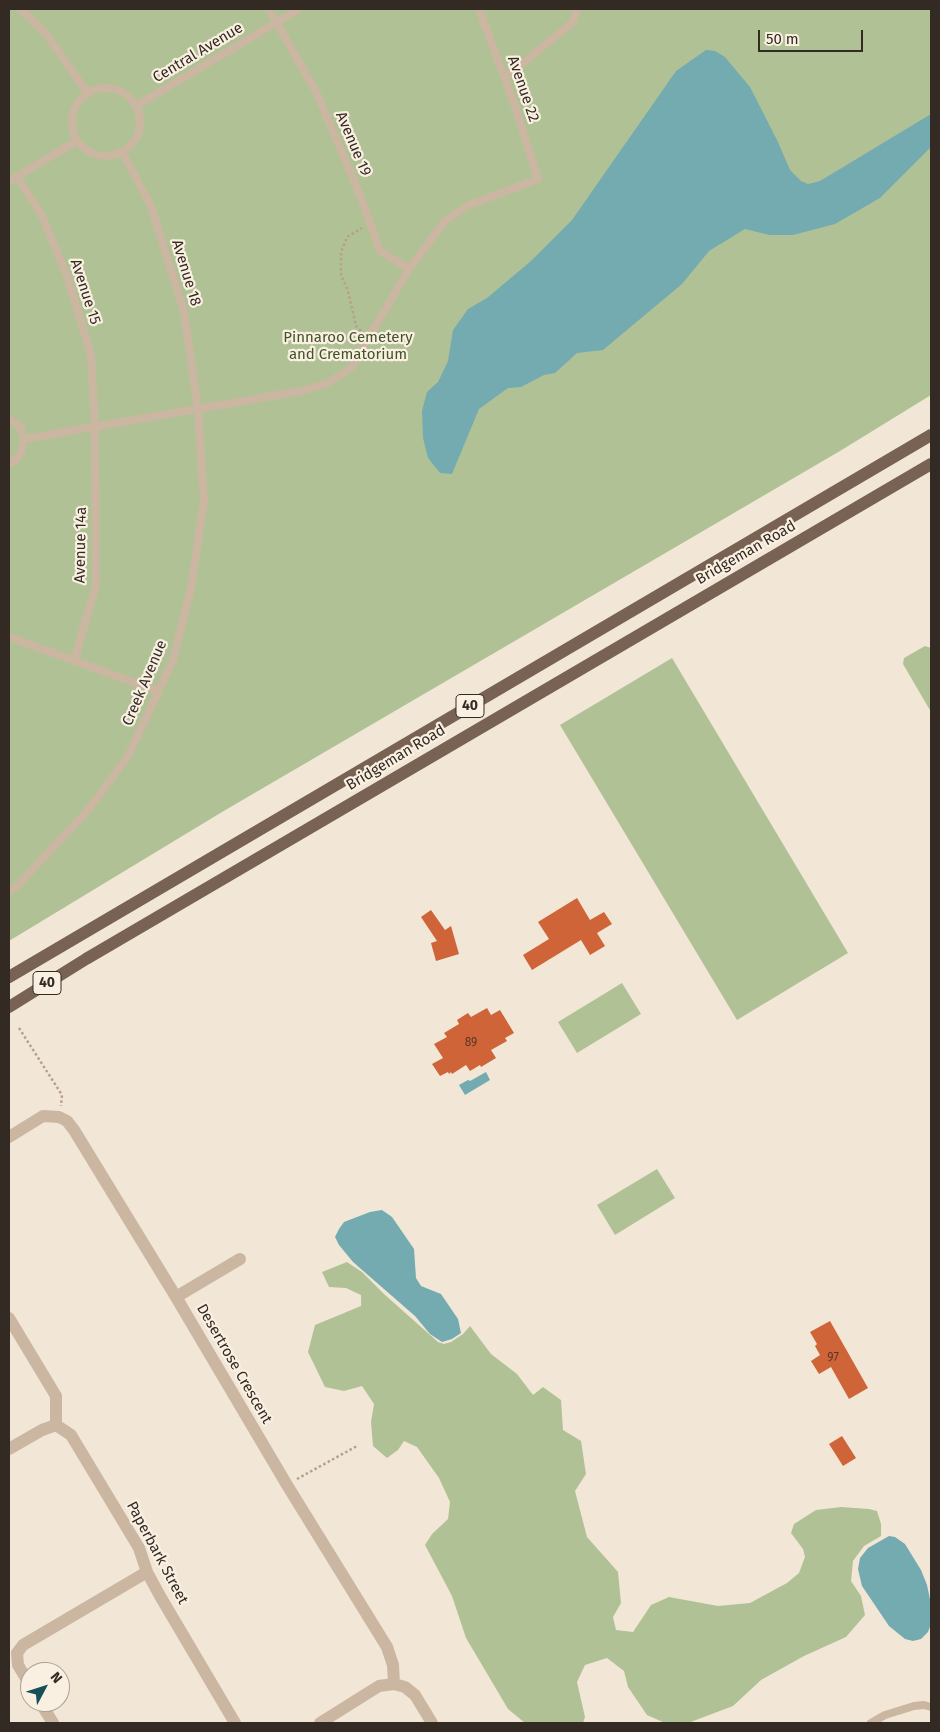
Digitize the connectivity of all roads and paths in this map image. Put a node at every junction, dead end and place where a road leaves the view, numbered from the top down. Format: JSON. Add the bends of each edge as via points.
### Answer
{"nodes":[{"id":1,"x":22,"y":9,"type":"edge"},
{"id":2,"x":269,"y":9,"type":"edge"},
{"id":3,"x":299,"y":9,"type":"edge"},
{"id":4,"x":479,"y":9,"type":"edge"},
{"id":5,"x":576,"y":9,"type":"edge"},
{"id":6,"x":278,"y":21,"type":"junction"},
{"id":7,"x":505,"y":78,"type":"junction"},
{"id":8,"x":88,"y":94,"type":"junction"},
{"id":9,"x":136,"y":106,"type":"junction"},
{"id":10,"x":78,"y":141,"type":"junction"},
{"id":11,"x":122,"y":153,"type":"junction"},
{"id":12,"x":18,"y":176,"type":"junction"},
{"id":13,"x":9,"y":181,"type":"edge"},
{"id":14,"x":370,"y":223,"type":"junction"},
{"id":15,"x":409,"y":269,"type":"junction"},
{"id":16,"x":368,"y":340,"type":"junction"},
{"id":17,"x":198,"y":409,"type":"junction"},
{"id":18,"x":9,"y":419,"type":"edge"},
{"id":19,"x":95,"y":427,"type":"junction"},
{"id":20,"x":931,"y":435,"type":"edge"},
{"id":21,"x":24,"y":438,"type":"junction"},
{"id":22,"x":9,"y":463,"type":"edge"},
{"id":23,"x":931,"y":464,"type":"edge"},
{"id":24,"x":9,"y":637,"type":"edge"},
{"id":25,"x":74,"y":661,"type":"junction"},
{"id":26,"x":158,"y":691,"type":"junction"},
{"id":27,"x":9,"y":892,"type":"edge"},
{"id":28,"x":9,"y":977,"type":"edge"},
{"id":29,"x":9,"y":1007,"type":"edge"},
{"id":30,"x":19,"y":1028,"type":"dead end"},
{"id":31,"x":59,"y":1117,"type":"junction"},
{"id":32,"x":9,"y":1137,"type":"edge"},
{"id":33,"x":240,"y":1259,"type":"dead end"},
{"id":34,"x":176,"y":1297,"type":"junction"},
{"id":35,"x":9,"y":1318,"type":"edge"},
{"id":36,"x":56,"y":1425,"type":"junction"},
{"id":37,"x":357,"y":1446,"type":"dead end"},
{"id":38,"x":9,"y":1450,"type":"edge"},
{"id":39,"x":287,"y":1485,"type":"junction"},
{"id":40,"x":148,"y":1572,"type":"junction"},
{"id":41,"x":20,"y":1668,"type":"edge"},
{"id":42,"x":394,"y":1684,"type":"junction"},
{"id":43,"x":931,"y":1707,"type":"edge"},
{"id":44,"x":46,"y":1712,"type":"edge"},
{"id":45,"x":53,"y":1723,"type":"edge"},
{"id":46,"x":235,"y":1723,"type":"edge"},
{"id":47,"x":320,"y":1723,"type":"edge"},
{"id":48,"x":432,"y":1723,"type":"edge"},
{"id":49,"x":871,"y":1723,"type":"edge"}],
"edges":[{"from":1,"to":8,"type":"lane","via":[[47,35]]},
{"from":2,"to":6,"type":"lane","name":"Avenue 19"},
{"from":3,"to":6,"type":"lane","name":"Central Avenue"},
{"from":4,"to":7,"type":"lane","name":"Avenue 22"},
{"from":5,"to":7,"type":"lane","via":[[573,22]]},
{"from":6,"to":9,"type":"lane","name":"Central Avenue"},
{"from":6,"to":14,"type":"lane","name":"Avenue 19","via":[[317,94]]},
{"from":7,"to":15,"type":"lane","name":"Avenue 22","via":[[538,179],[459,211],[445,221]]},
{"from":8,"to":9,"type":"lane","via":[[106,88],[118,90]]},
{"from":8,"to":10,"type":"lane","via":[[79,101],[74,112],[72,124]]},
{"from":9,"to":11,"type":"lane","via":[[141,124],[138,136]]},
{"from":10,"to":11,"type":"lane","via":[[96,155],[108,157]]},
{"from":10,"to":12,"type":"lane"},
{"from":11,"to":17,"type":"lane","name":"Avenue 18","via":[[150,206],[184,312]]},
{"from":12,"to":13,"type":"lane"},
{"from":12,"to":19,"type":"lane","name":"Avenue 15","via":[[42,216],[70,285],[91,355]]},
{"from":14,"to":15,"type":"lane","name":"Avenue 19","via":[[380,251]]},
{"from":14,"to":16,"type":"path","via":[[347,237],[341,252],[341,275],[356,326]]},
{"from":15,"to":16,"type":"lane"},
{"from":16,"to":17,"type":"lane","via":[[351,368],[328,383],[301,391]]},
{"from":17,"to":19,"type":"lane"},
{"from":17,"to":26,"type":"lane","name":"Creek Avenue","via":[[204,501],[191,588],[173,660]]},
{"from":18,"to":21,"type":"lane","via":[[20,426]]},
{"from":19,"to":21,"type":"lane"},
{"from":19,"to":25,"type":"lane","name":"Avenue 14a","via":[[96,585]]},
{"from":20,"to":28,"type":"main road","name":"Bridgeman Road","number":"40"},
{"from":21,"to":22,"type":"lane","via":[[21,453]]},
{"from":23,"to":29,"type":"main road","name":"Bridgeman Road","number":"40"},
{"from":24,"to":25,"type":"lane"},
{"from":25,"to":26,"type":"lane"},
{"from":26,"to":27,"type":"lane","name":"Creek Avenue","via":[[128,756],[89,809]]},
{"from":30,"to":31,"type":"path","via":[[62,1095]]},
{"from":31,"to":32,"type":"street","via":[[43,1116]]},
{"from":31,"to":34,"type":"street","name":"Desertrose Crescent","via":[[74,1130]]},
{"from":33,"to":34,"type":"street"},
{"from":34,"to":39,"type":"street","name":"Desertrose Crescent"},
{"from":35,"to":36,"type":"street","via":[[56,1396]]},
{"from":36,"to":38,"type":"street"},
{"from":36,"to":40,"type":"street","name":"Paperbark Street","via":[[71,1435],[139,1548]]},
{"from":37,"to":39,"type":"path"},
{"from":39,"to":42,"type":"street","name":"Desertrose Crescent","via":[[387,1648],[393,1665]]},
{"from":40,"to":41,"type":"street","via":[[23,1645],[17,1653]]},
{"from":40,"to":46,"type":"street","name":"Paperbark Street"},
{"from":42,"to":47,"type":"street","via":[[379,1686]]},
{"from":42,"to":48,"type":"street","via":[[415,1695]]},
{"from":43,"to":49,"type":"lane","via":[[914,1706]]},
{"from":44,"to":45,"type":"street"}]}
